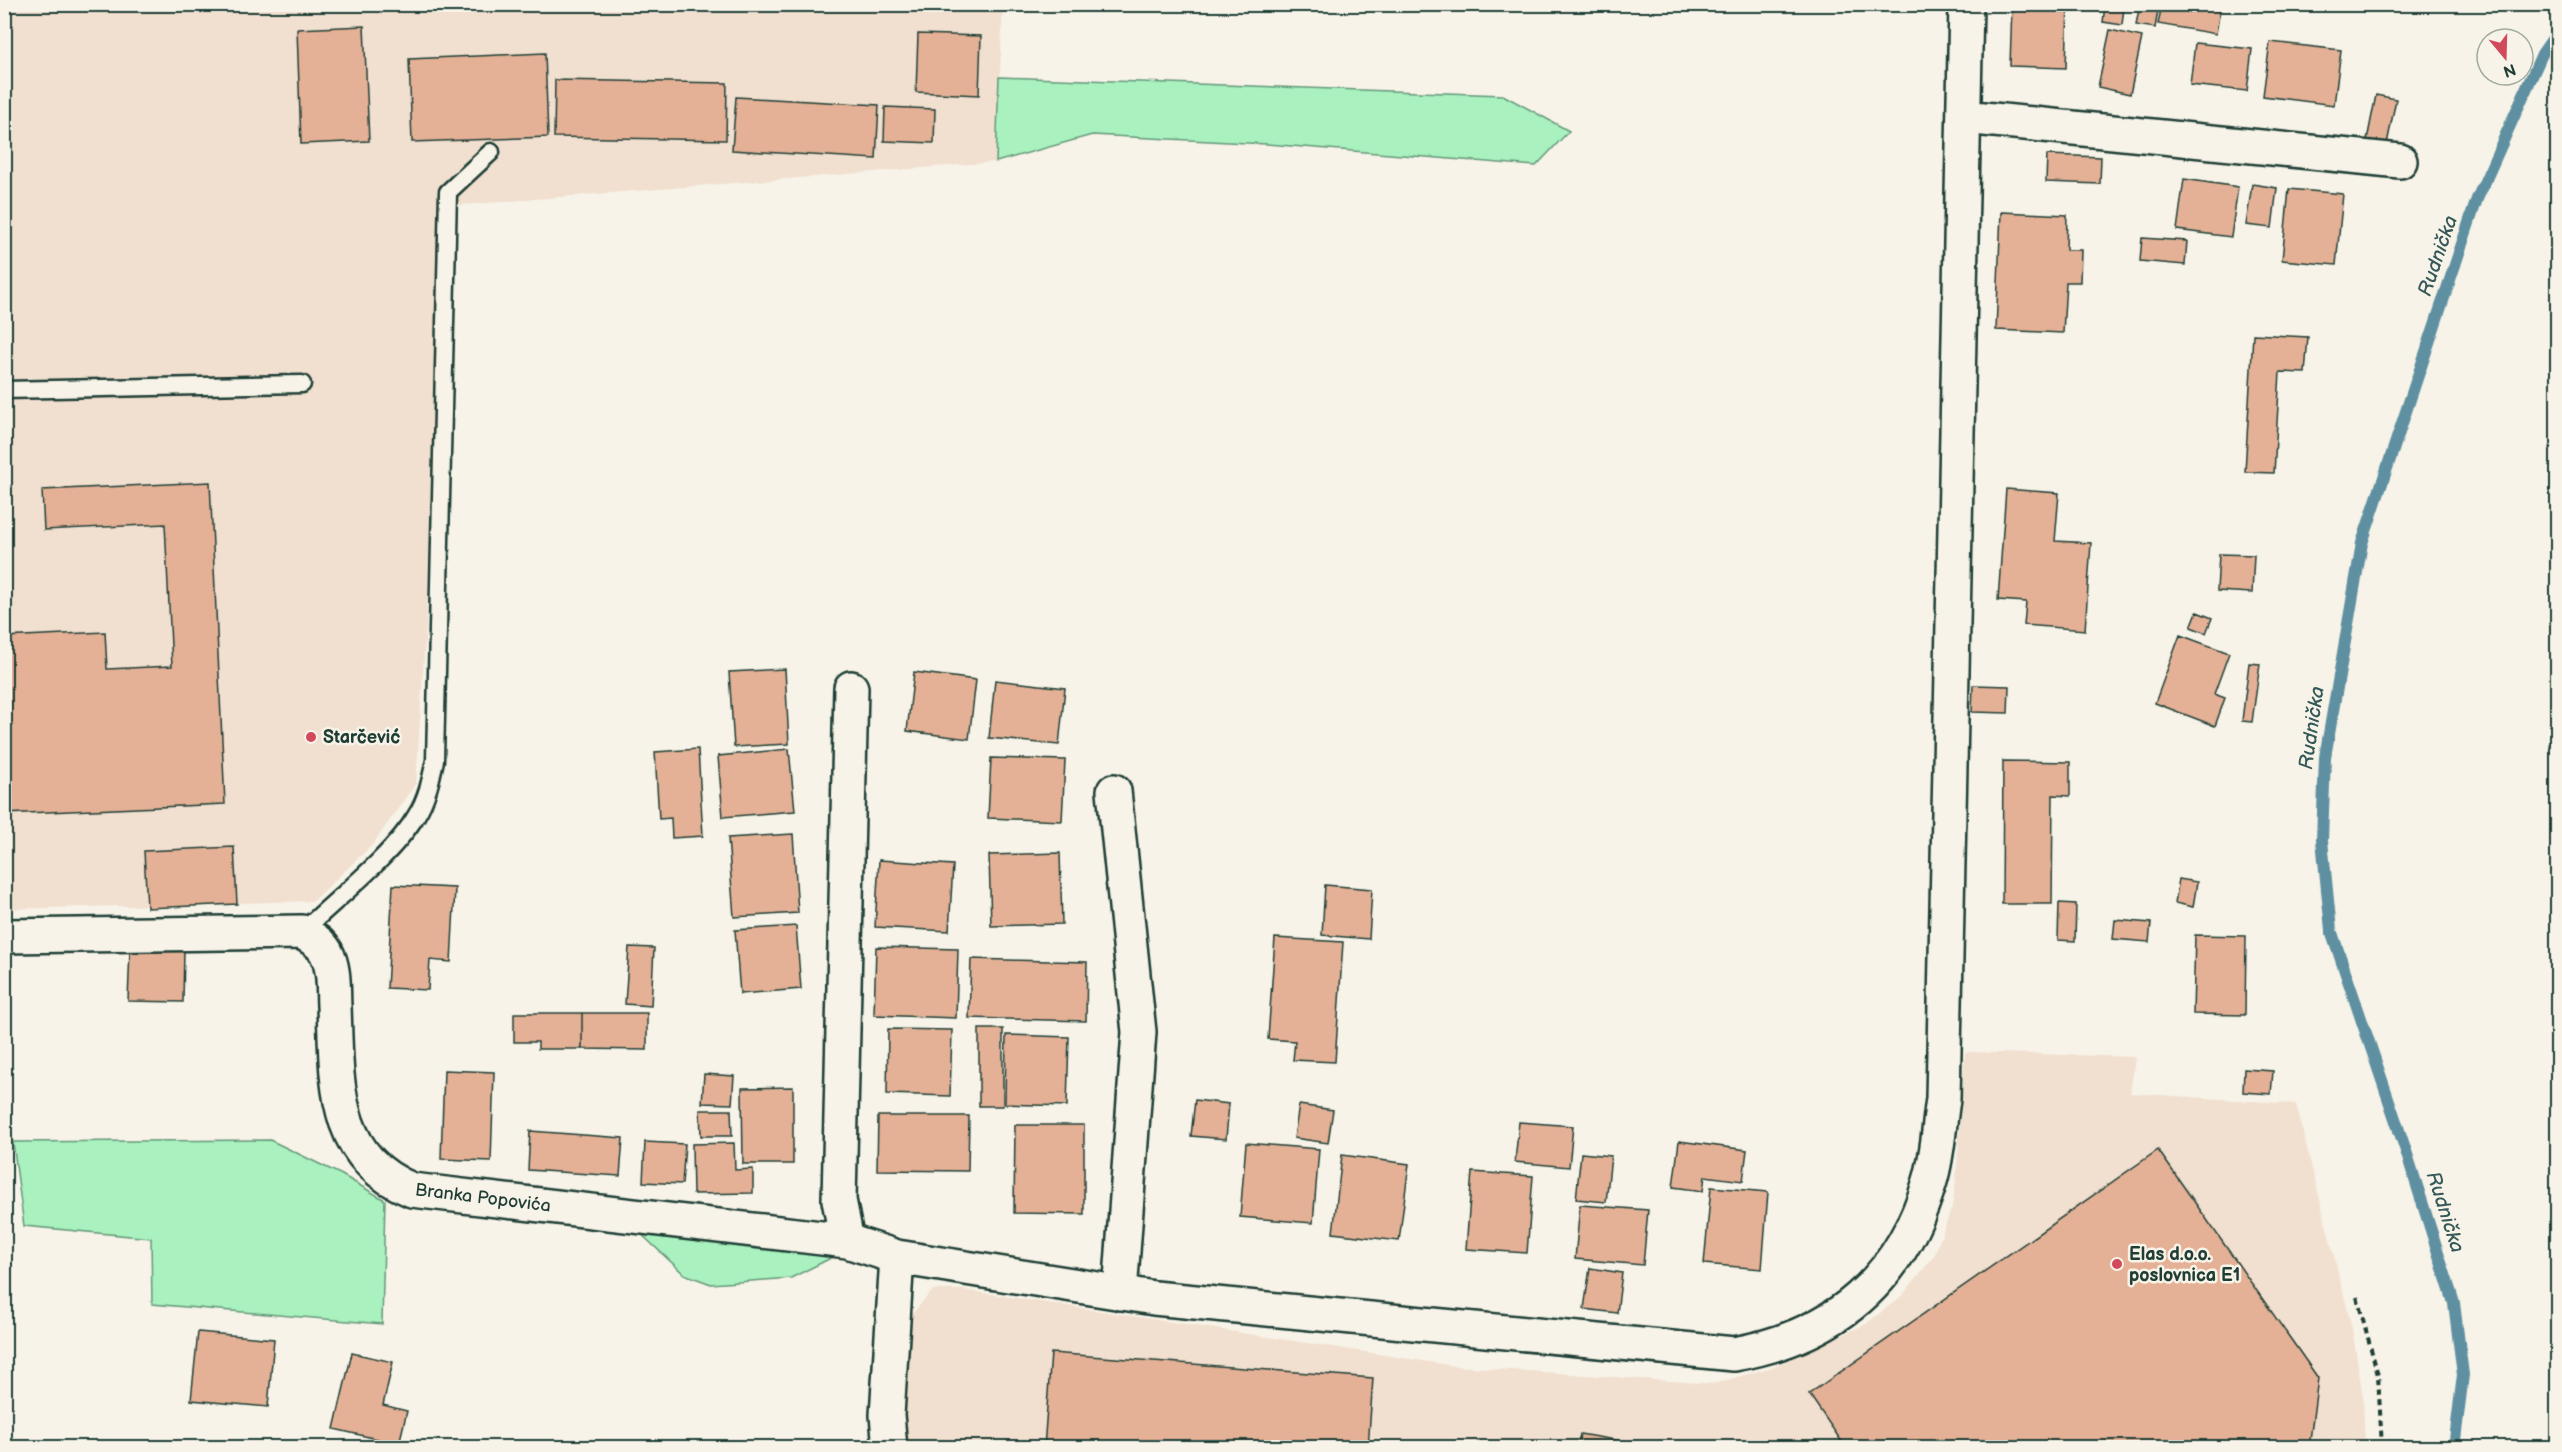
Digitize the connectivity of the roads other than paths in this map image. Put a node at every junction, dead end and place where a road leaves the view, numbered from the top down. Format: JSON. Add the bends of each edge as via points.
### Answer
{"nodes":[{"id":1,"x":1966,"y":4,"type":"edge"},
{"id":2,"x":1964,"y":117,"type":"junction"},
{"id":3,"x":491,"y":152,"type":"dead end"},
{"id":4,"x":2400,"y":161,"type":"dead end"},
{"id":5,"x":302,"y":384,"type":"dead end"},
{"id":6,"x":4,"y":390,"type":"edge"},
{"id":7,"x":851,"y":688,"type":"dead end"},
{"id":8,"x":1114,"y":791,"type":"dead end"},
{"id":9,"x":302,"y":932,"type":"junction"},
{"id":10,"x":4,"y":936,"type":"edge"},
{"id":11,"x":847,"y":1241,"type":"junction"},
{"id":12,"x":897,"y":1257,"type":"junction"},
{"id":13,"x":1120,"y":1293,"type":"junction"},
{"id":14,"x":890,"y":1448,"type":"edge"}],
"edges":[{"from":1,"to":2,"type":"street","name":"Branka Popovića"},
{"from":2,"to":4,"type":"street"},
{"from":2,"to":13,"type":"street","name":"Branka Popovića","via":[[1943,1100],[1930,1181],[1892,1264],[1870,1289],[1804,1335],[1734,1354]]},
{"from":3,"to":9,"type":"lane","via":[[448,192],[435,759],[429,789],[416,817],[375,864]]},
{"from":5,"to":6,"type":"lane"},
{"from":7,"to":11,"type":"street","via":[[839,1200]]},
{"from":8,"to":13,"type":"street","via":[[1139,1032]]},
{"from":9,"to":10,"type":"street"},
{"from":9,"to":11,"type":"street","name":"Branka Popovića","via":[[319,942],[331,964],[338,1094],[347,1127],[359,1150],[391,1182],[412,1190]]},
{"from":11,"to":12,"type":"street","name":"Branka Popovića"},
{"from":12,"to":13,"type":"street","name":"Branka Popovića"},
{"from":12,"to":14,"type":"street","via":[[887,1415]]}]}
